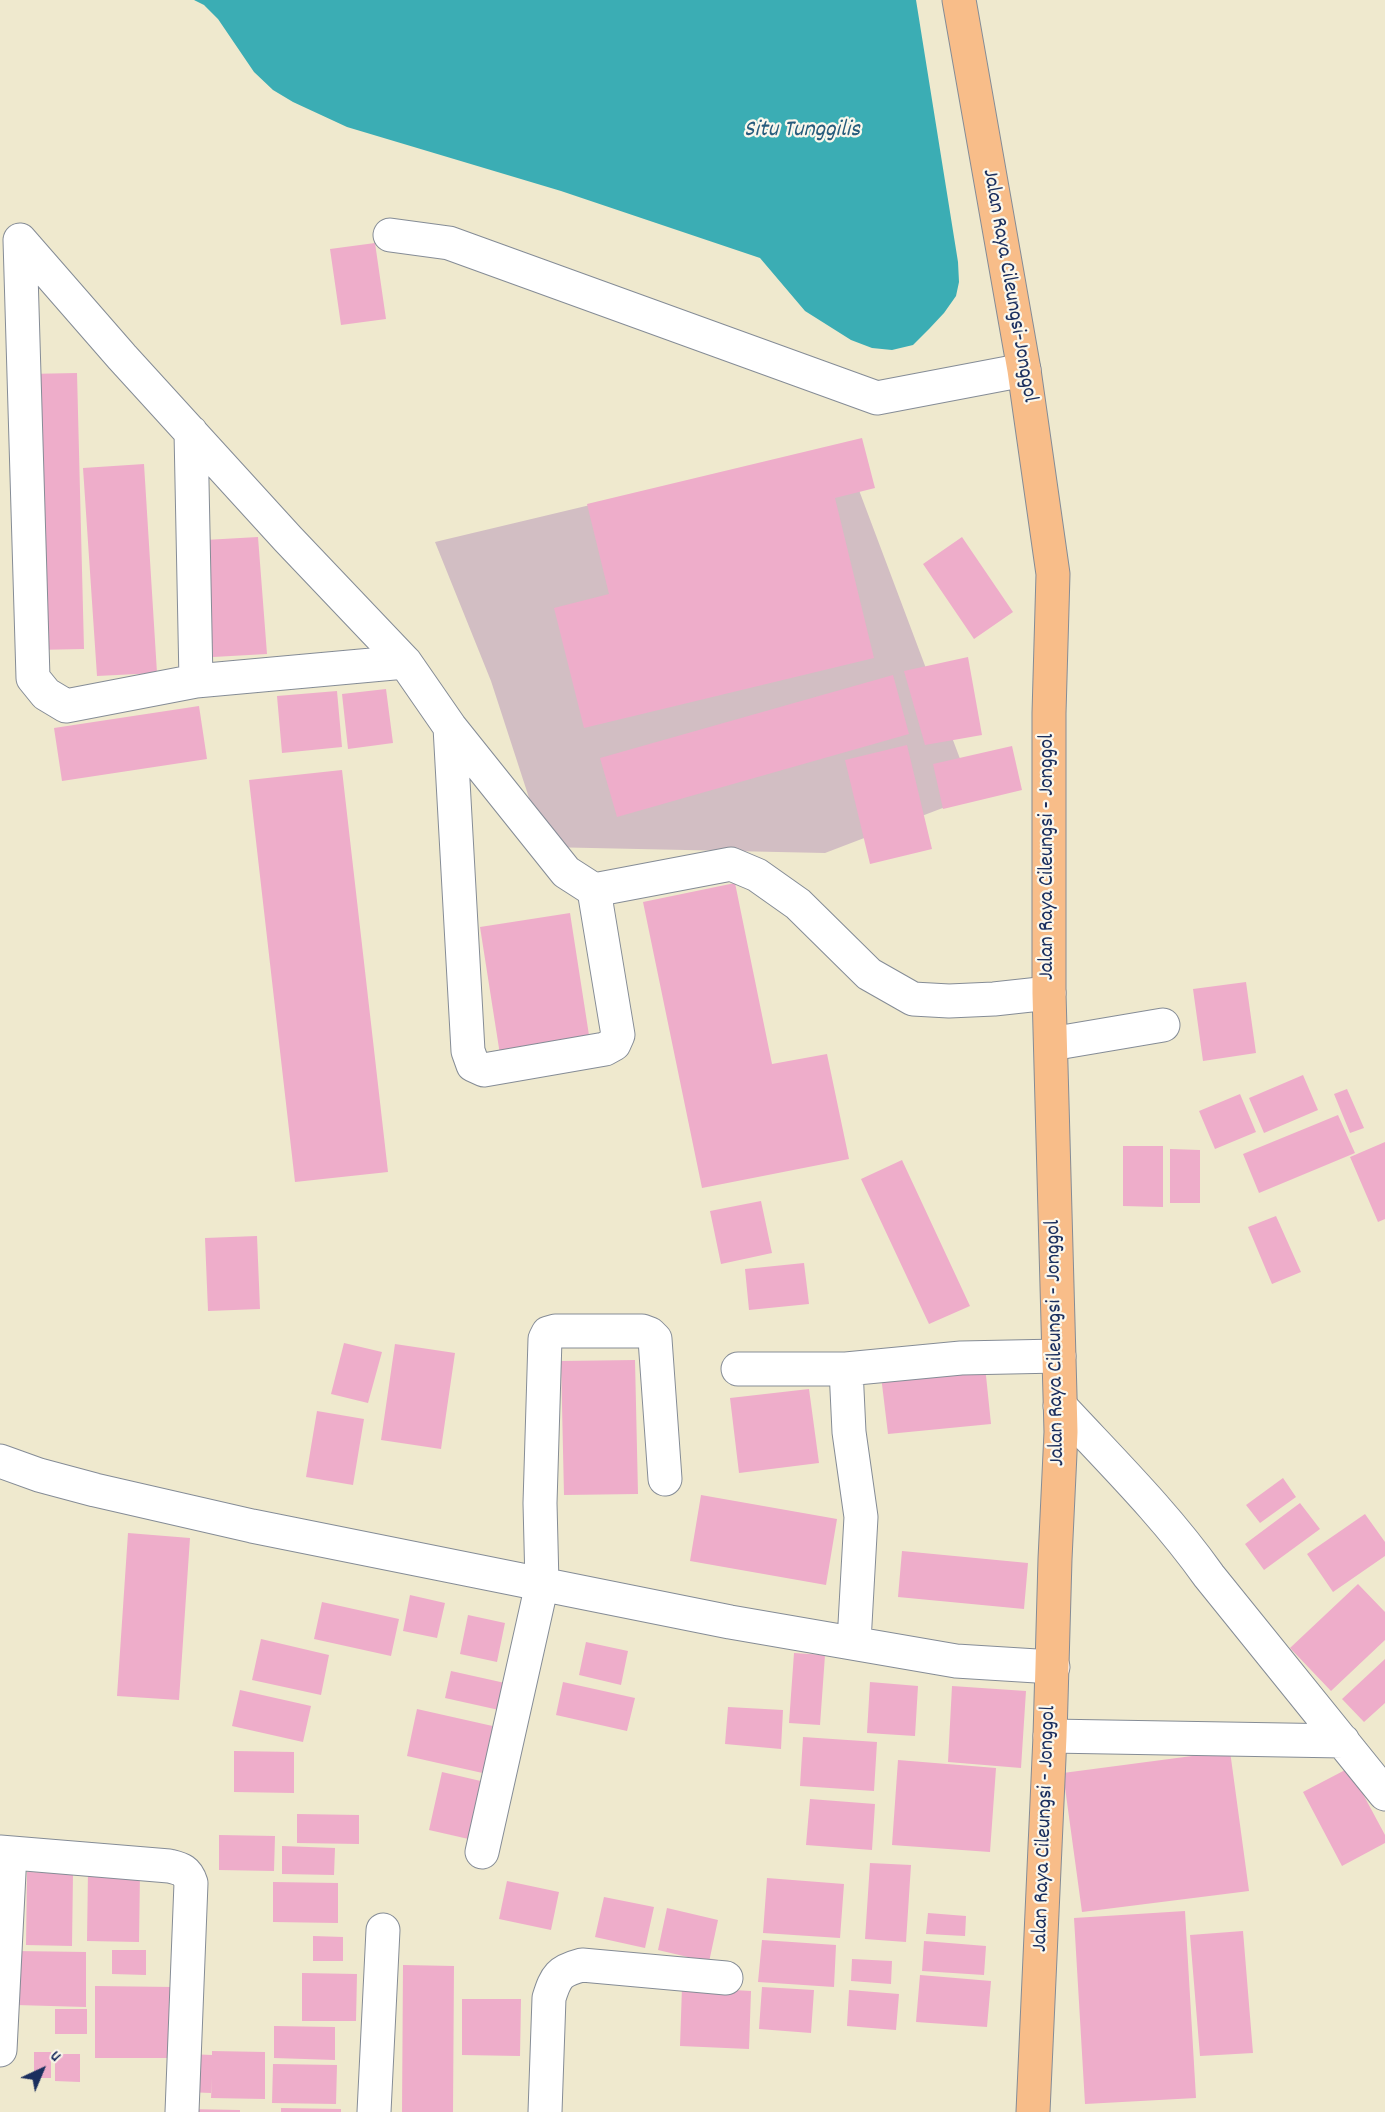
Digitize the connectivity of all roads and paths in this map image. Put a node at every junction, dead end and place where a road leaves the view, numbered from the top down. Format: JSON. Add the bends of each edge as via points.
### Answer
{"nodes":[{"id":1,"x":959,"y":0,"type":"edge"},
{"id":2,"x":390,"y":236,"type":"dead end"},
{"id":3,"x":1024,"y":370,"type":"junction"},
{"id":4,"x":190,"y":432,"type":"junction"},
{"id":5,"x":1053,"y":574,"type":"joint"},
{"id":6,"x":405,"y":662,"type":"junction"},
{"id":7,"x":196,"y":681,"type":"junction"},
{"id":8,"x":450,"y":727,"type":"junction"},
{"id":9,"x":594,"y":890,"type":"junction"},
{"id":10,"x":1049,"y":993,"type":"junction"},
{"id":11,"x":1162,"y":1025,"type":"dead end"},
{"id":12,"x":1051,"y":1044,"type":"junction"},
{"id":13,"x":1059,"y":1356,"type":"junction"},
{"id":14,"x":738,"y":1369,"type":"dead end"},
{"id":15,"x":846,"y":1370,"type":"junction"},
{"id":16,"x":1060,"y":1406,"type":"junction"},
{"id":17,"x":0,"y":1461,"type":"edge"},
{"id":18,"x":665,"y":1479,"type":"dead end"},
{"id":19,"x":542,"y":1584,"type":"junction"},
{"id":20,"x":854,"y":1642,"type":"junction"},
{"id":21,"x":1053,"y":1667,"type":"junction"},
{"id":22,"x":1050,"y":1736,"type":"junction"},
{"id":23,"x":1342,"y":1742,"type":"junction"},
{"id":24,"x":1385,"y":1794,"type":"edge"},
{"id":25,"x":5,"y":1852,"type":"edge"},
{"id":26,"x":482,"y":1852,"type":"dead end"},
{"id":27,"x":383,"y":1930,"type":"dead end"},
{"id":28,"x":726,"y":1978,"type":"dead end"},
{"id":29,"x":0,"y":2049,"type":"edge"},
{"id":30,"x":182,"y":2112,"type":"edge"},
{"id":31,"x":374,"y":2112,"type":"edge"},
{"id":32,"x":545,"y":2112,"type":"edge"},
{"id":33,"x":1033,"y":2112,"type":"edge"}],
"edges":[{"from":1,"to":3,"type":"main road","name":"Jalan Raya Cileungsi-Jonggol"},
{"from":2,"to":3,"type":"street","via":[[449,243],[877,398]]},
{"from":3,"to":5,"type":"main road","name":"Jalan Raya Cileungsi-Jonggol"},
{"from":4,"to":6,"type":"street"},
{"from":4,"to":7,"type":"street"},
{"from":4,"to":7,"type":"street","via":[[20,240],[33,678],[46,694],[66,706]]},
{"from":5,"to":10,"type":"main road","name":"Jalan Raya Cileungsi - Jonggol"},
{"from":6,"to":7,"type":"street"},
{"from":6,"to":8,"type":"street"},
{"from":8,"to":9,"type":"street","via":[[566,872]]},
{"from":8,"to":9,"type":"street","via":[[468,1051],[473,1065],[484,1071],[605,1049],[614,1044],[618,1035]]},
{"from":9,"to":10,"type":"street","via":[[731,864],[757,875],[798,904],[869,974],[913,999],[949,1001]]},
{"from":10,"to":12,"type":"main road","name":"Jalan Raya Cileungsi - Jonggol"},
{"from":11,"to":12,"type":"street"},
{"from":12,"to":13,"type":"main road","name":"Jalan Raya Cileungsi - Jonggol"},
{"from":13,"to":15,"type":"street","via":[[961,1358]]},
{"from":13,"to":16,"type":"main road","name":"Jalan Raya Cileungsi - Jonggol"},
{"from":14,"to":15,"type":"street"},
{"from":15,"to":20,"type":"street","via":[[849,1432],[861,1517]]},
{"from":16,"to":21,"type":"main road","name":"Jalan Raya Cileungsi - Jonggol"},
{"from":16,"to":23,"type":"street","via":[[1184,1540]]},
{"from":17,"to":19,"type":"street","via":[[95,1490],[252,1526]]},
{"from":18,"to":19,"type":"street","via":[[655,1339],[642,1331],[548,1333],[541,1455]]},
{"from":19,"to":20,"type":"street","via":[[783,1632]]},
{"from":19,"to":26,"type":"street"},
{"from":20,"to":21,"type":"street","via":[[956,1661]]},
{"from":21,"to":22,"type":"main road","name":"Jalan Raya Cileungsi - Jonggol"},
{"from":22,"to":23,"type":"street"},
{"from":22,"to":33,"type":"main road","name":"Jalan Raya Cileungsi - Jonggol"},
{"from":23,"to":24,"type":"street"},
{"from":25,"to":29,"type":"street"},
{"from":25,"to":30,"type":"street","via":[[169,1866],[183,1869],[189,1875]]},
{"from":27,"to":31,"type":"street"},
{"from":28,"to":32,"type":"street","via":[[582,1965],[564,1970],[549,1998]]}]}
